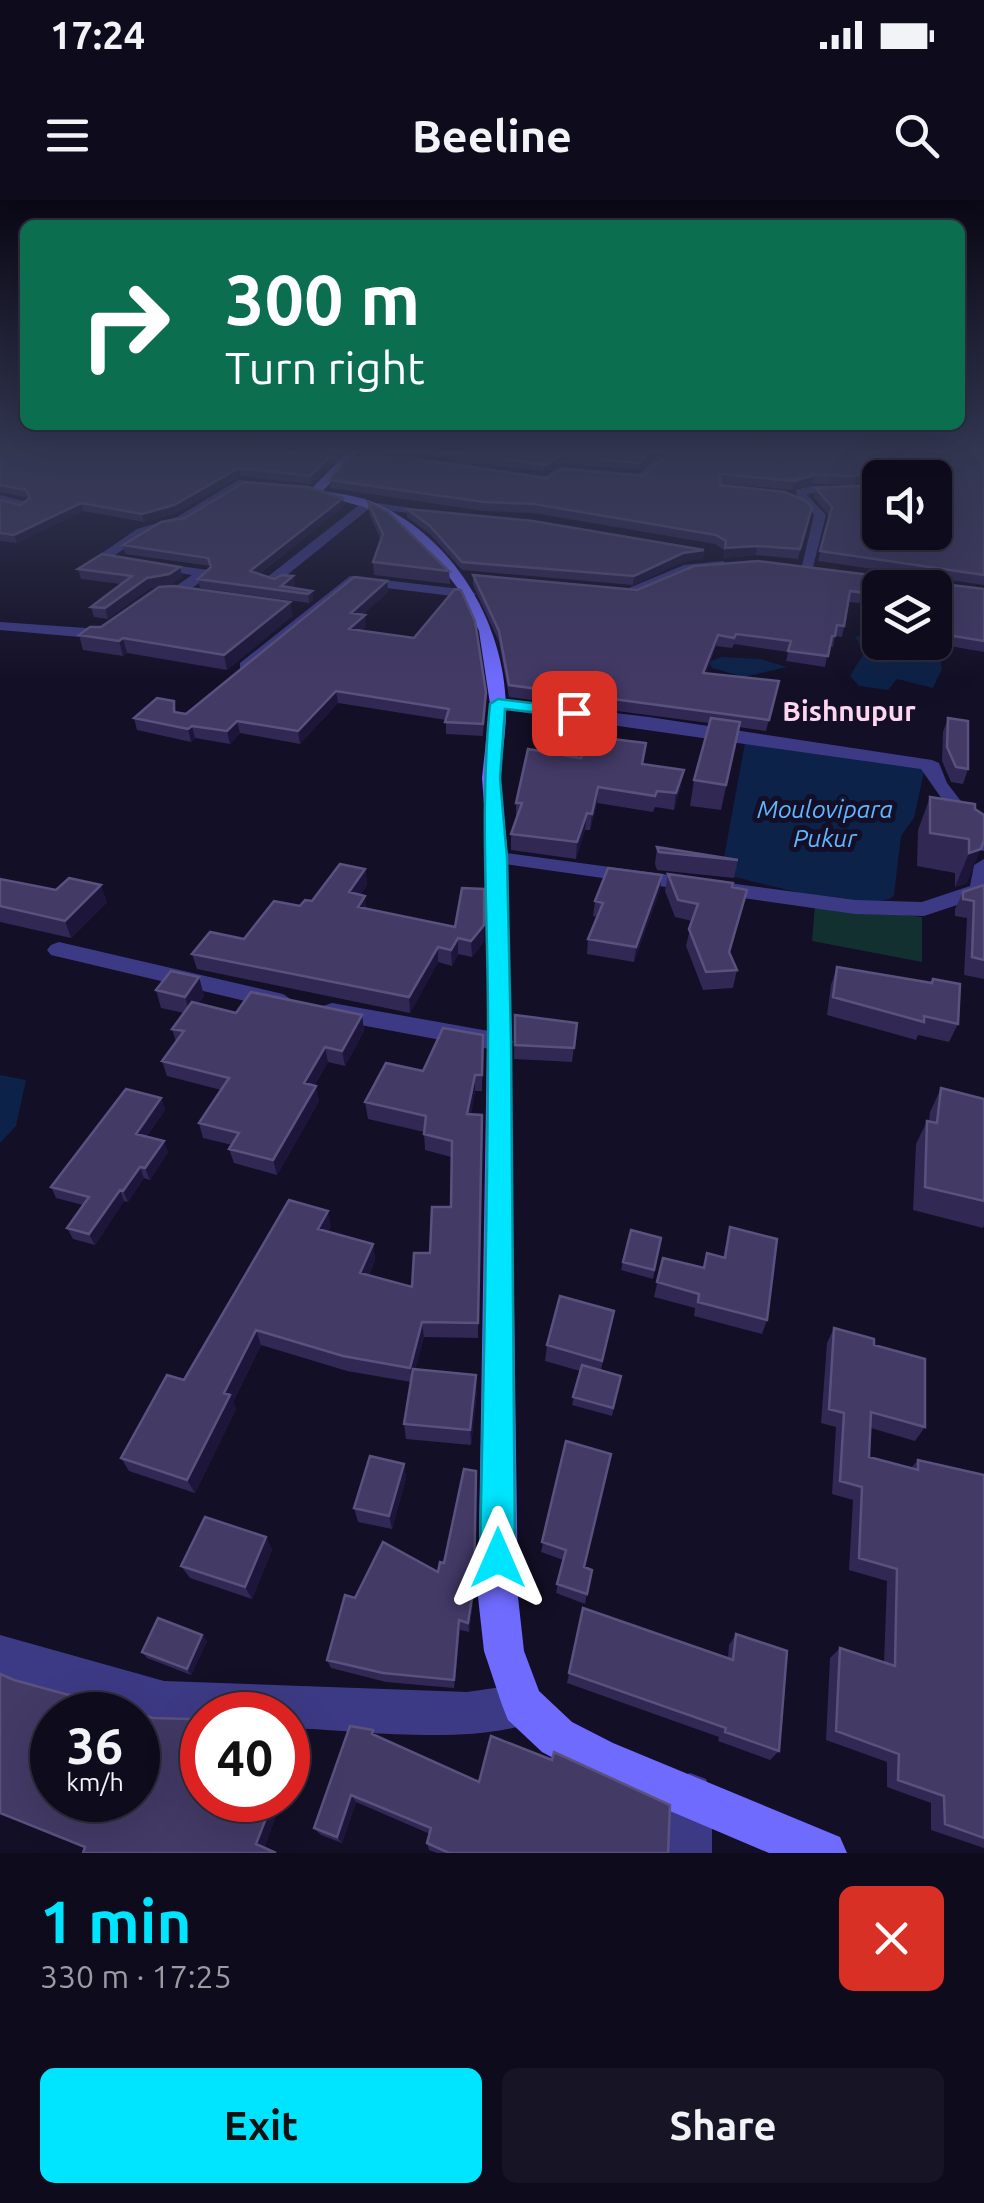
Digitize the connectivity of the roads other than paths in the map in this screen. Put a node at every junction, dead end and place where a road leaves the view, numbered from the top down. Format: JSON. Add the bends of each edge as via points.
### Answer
{"nodes":[{"id":1,"x":157,"y":527,"type":"edge"},
{"id":2,"x":339,"y":527,"type":"edge"},
{"id":3,"x":405,"y":527,"type":"edge"},
{"id":4,"x":817,"y":527,"type":"edge"},
{"id":5,"x":700,"y":550,"type":"edge"},
{"id":6,"x":743,"y":563,"type":"edge"},
{"id":7,"x":712,"y":566,"type":"junction"},
{"id":8,"x":790,"y":566,"type":"edge"},
{"id":9,"x":806,"y":567,"type":"junction"},
{"id":10,"x":824,"y":569,"type":"edge"},
{"id":11,"x":271,"y":581,"type":"edge"},
{"id":12,"x":465,"y":582,"type":"junction"},
{"id":13,"x":606,"y":591,"type":"edge"},
{"id":14,"x":177,"y":592,"type":"junction"},
{"id":15,"x":194,"y":594,"type":"edge"},
{"id":16,"x":143,"y":604,"type":"edge"},
{"id":17,"x":130,"y":614,"type":"edge"},
{"id":18,"x":0,"y":626,"type":"edge"},
{"id":19,"x":228,"y":682,"type":"edge"},
{"id":20,"x":498,"y":704,"type":"junction"},
{"id":21,"x":984,"y":845,"type":"edge"},
{"id":22,"x":498,"y":858,"type":"junction"},
{"id":23,"x":984,"y":865,"type":"edge"},
{"id":24,"x":59,"y":950,"type":"dead end"},
{"id":25,"x":500,"y":1042,"type":"junction"},
{"id":26,"x":0,"y":1655,"type":"edge"},
{"id":27,"x":523,"y":1705,"type":"junction"},
{"id":28,"x":690,"y":1795,"type":"junction"},
{"id":29,"x":689,"y":1853,"type":"edge"},
{"id":30,"x":824,"y":1853,"type":"edge"}],
"edges":[{"from":1,"to":14,"type":"street","via":[[100,560],[204,573]]},
{"from":2,"to":11,"type":"street"},
{"from":3,"to":12,"type":"street"},
{"from":4,"to":9,"type":"street"},
{"from":5,"to":7,"type":"street","via":[[714,552]]},
{"from":6,"to":7,"type":"street"},
{"from":7,"to":13,"type":"street","via":[[673,573],[636,593]]},
{"from":8,"to":9,"type":"street"},
{"from":9,"to":10,"type":"street"},
{"from":12,"to":19,"type":"street","via":[[355,578],[302,610]]},
{"from":12,"to":20,"type":"street","via":[[487,631]]},
{"from":14,"to":15,"type":"street"},
{"from":14,"to":16,"type":"street","via":[[156,594]]},
{"from":17,"to":18,"type":"street","via":[[102,634]]},
{"from":20,"to":21,"type":"street","via":[[925,764]]},
{"from":20,"to":22,"type":"street","via":[[491,778]]},
{"from":22,"to":23,"type":"street","via":[[924,910],[980,890]]},
{"from":22,"to":25,"type":"street"},
{"from":24,"to":25,"type":"street","via":[[310,1008]]},
{"from":25,"to":27,"type":"street","via":[[498,1597],[504,1651]]},
{"from":26,"to":27,"type":"street","via":[[164,1702],[467,1713]]},
{"from":27,"to":28,"type":"street","via":[[558,1737]]},
{"from":28,"to":29,"type":"street"},
{"from":28,"to":30,"type":"street"}]}
